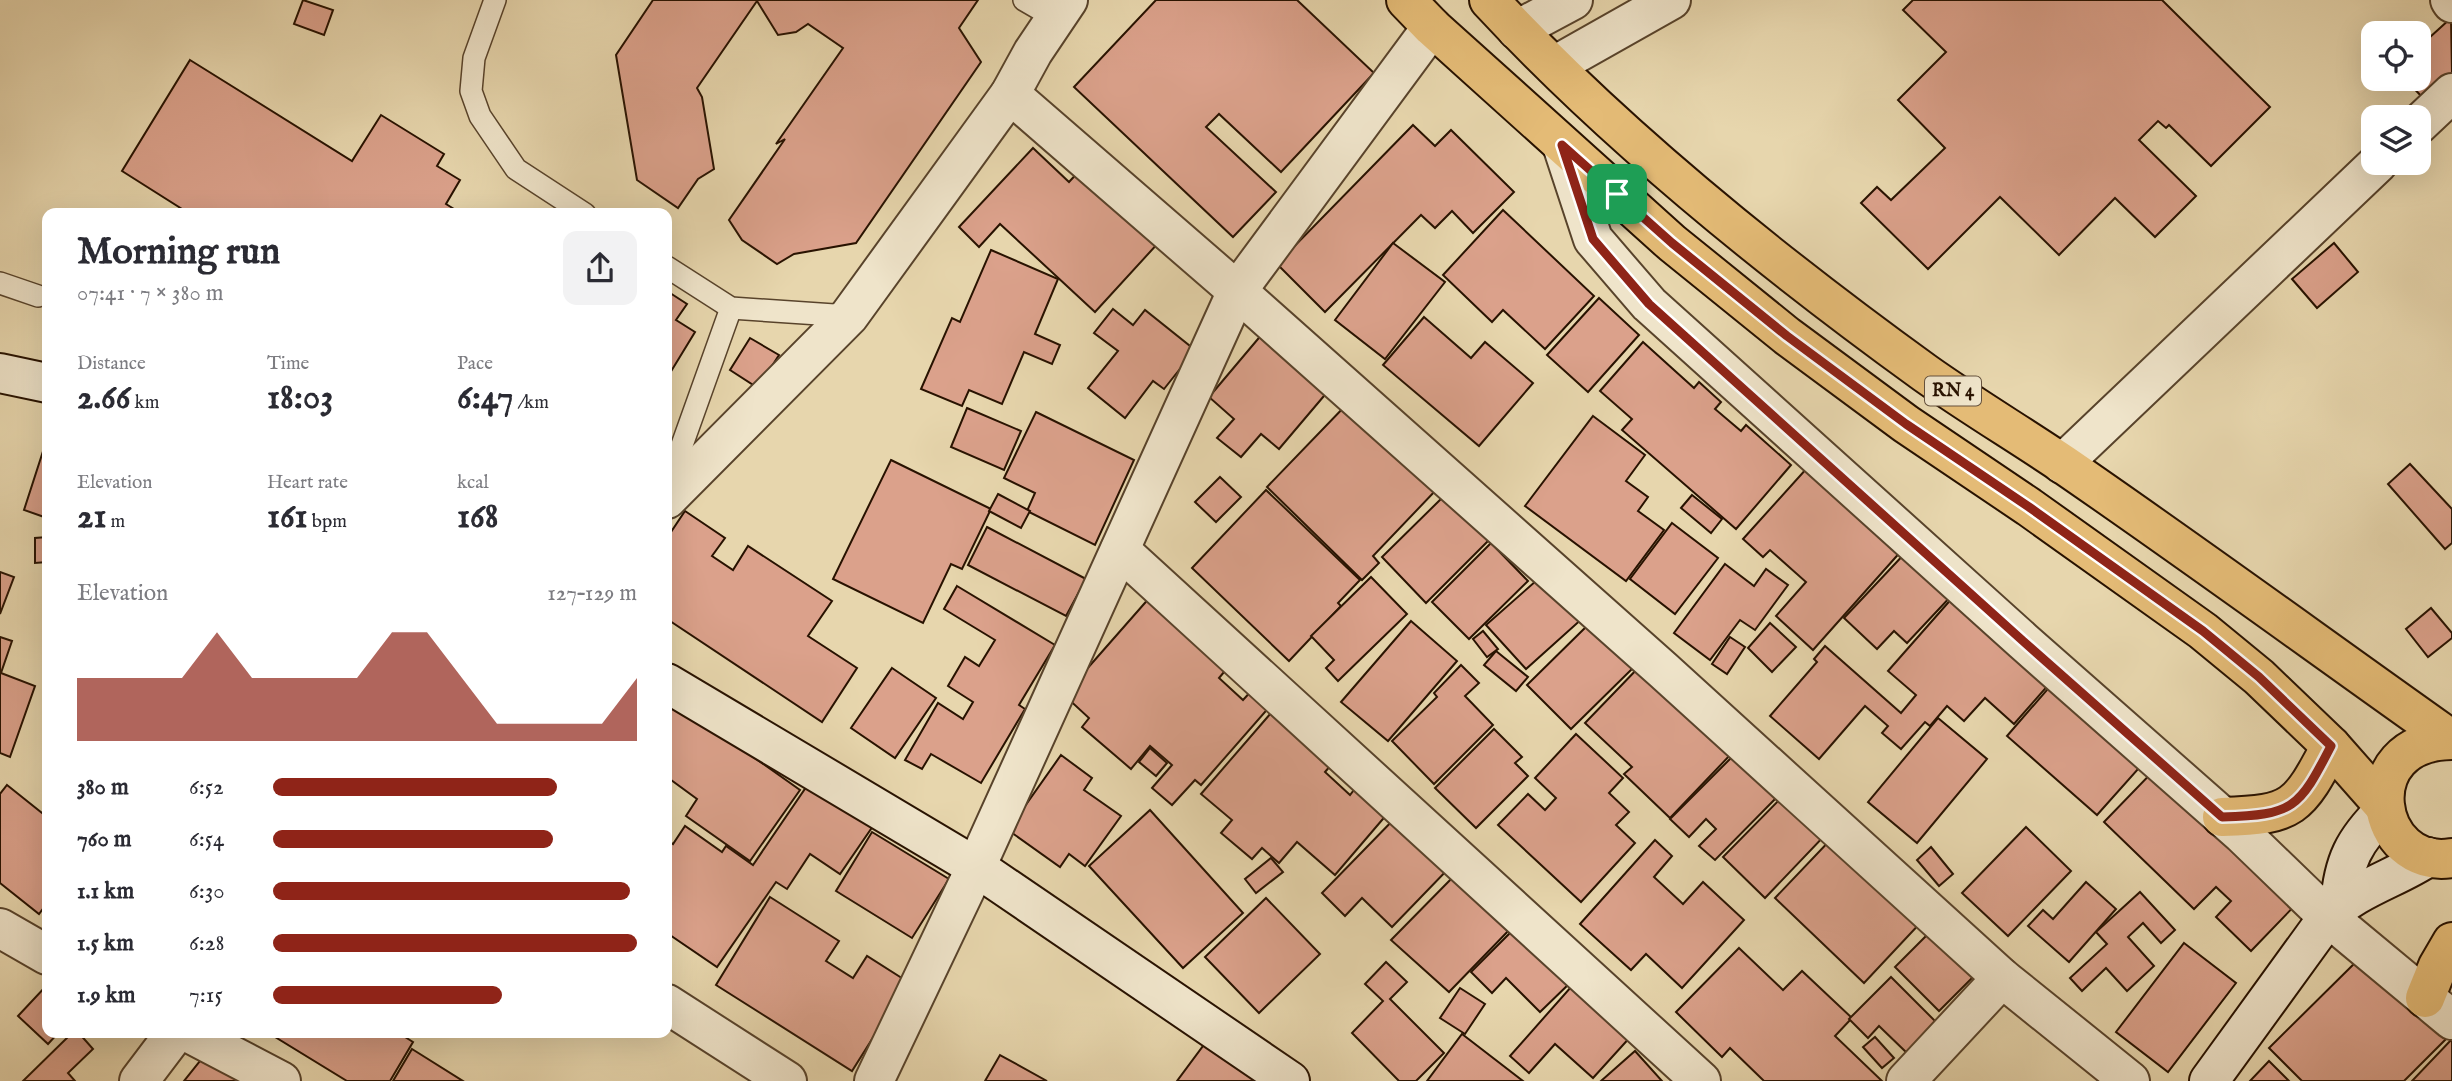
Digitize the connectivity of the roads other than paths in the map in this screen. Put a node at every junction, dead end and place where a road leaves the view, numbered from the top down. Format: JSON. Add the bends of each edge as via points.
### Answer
{"nodes":[{"id":1,"x":495,"y":0,"type":"edge"},
{"id":2,"x":1406,"y":0,"type":"edge"},
{"id":3,"x":1489,"y":0,"type":"edge"},
{"id":4,"x":1573,"y":0,"type":"edge"},
{"id":5,"x":1671,"y":0,"type":"edge"},
{"id":6,"x":1049,"y":6,"type":"edge"},
{"id":7,"x":1432,"y":27,"type":"junction"},
{"id":8,"x":1517,"y":30,"type":"junction"},
{"id":9,"x":1554,"y":66,"type":"junction"},
{"id":10,"x":2452,"y":93,"type":"edge"},
{"id":11,"x":1010,"y":94,"type":"junction"},
{"id":12,"x":2431,"y":113,"type":"edge"},
{"id":13,"x":1562,"y":145,"type":"junction"},
{"id":14,"x":2365,"y":175,"type":"edge"},
{"id":15,"x":576,"y":208,"type":"edge"},
{"id":16,"x":672,"y":270,"type":"edge"},
{"id":17,"x":0,"y":283,"type":"edge"},
{"id":18,"x":1237,"y":291,"type":"junction"},
{"id":19,"x":38,"y":296,"type":"dead end"},
{"id":20,"x":731,"y":308,"type":"junction"},
{"id":21,"x":849,"y":316,"type":"junction"},
{"id":22,"x":0,"y":373,"type":"edge"},
{"id":23,"x":42,"y":382,"type":"edge"},
{"id":24,"x":2062,"y":464,"type":"junction"},
{"id":25,"x":672,"y":473,"type":"edge"},
{"id":26,"x":672,"y":494,"type":"edge"},
{"id":27,"x":1120,"y":550,"type":"junction"},
{"id":28,"x":672,"y":686,"type":"edge"},
{"id":29,"x":2452,"y":740,"type":"edge"},
{"id":30,"x":2331,"y":746,"type":"junction"},
{"id":31,"x":2385,"y":808,"type":"junction"},
{"id":32,"x":2222,"y":817,"type":"junction"},
{"id":33,"x":2445,"y":859,"type":"edge"},
{"id":34,"x":976,"y":867,"type":"junction"},
{"id":35,"x":2334,"y":911,"type":"junction"},
{"id":36,"x":0,"y":928,"type":"edge"},
{"id":37,"x":2452,"y":942,"type":"edge"},
{"id":38,"x":42,"y":951,"type":"edge"},
{"id":39,"x":2002,"y":978,"type":"junction"},
{"id":40,"x":672,"y":1007,"type":"edge"},
{"id":41,"x":2439,"y":1009,"type":"edge"},
{"id":42,"x":171,"y":1038,"type":"edge"},
{"id":43,"x":199,"y":1038,"type":"edge"},
{"id":44,"x":139,"y":1081,"type":"edge"},
{"id":45,"x":281,"y":1081,"type":"edge"},
{"id":46,"x":787,"y":1081,"type":"edge"},
{"id":47,"x":874,"y":1081,"type":"edge"},
{"id":48,"x":1290,"y":1081,"type":"edge"},
{"id":49,"x":1701,"y":1081,"type":"edge"},
{"id":50,"x":1906,"y":1081,"type":"edge"},
{"id":51,"x":2130,"y":1081,"type":"edge"},
{"id":52,"x":2209,"y":1081,"type":"edge"}],
"edges":[{"from":1,"to":15,"type":"lane","via":[[474,58],[471,91],[480,116],[516,169]]},
{"from":2,"to":7,"type":"main road","number":"RN 4"},
{"from":3,"to":8,"type":"main road","number":"RN 4"},
{"from":4,"to":8,"type":"street"},
{"from":5,"to":9,"type":"street"},
{"from":6,"to":11,"type":"street","via":[[1033,52]]},
{"from":7,"to":13,"type":"main road","number":"RN 4"},
{"from":7,"to":18,"type":"street"},
{"from":8,"to":9,"type":"main road","number":"RN 4"},
{"from":9,"to":24,"type":"main road","number":"RN 4","via":[[1673,175],[1798,278],[1927,374]]},
{"from":10,"to":12,"type":"street"},
{"from":11,"to":18,"type":"street"},
{"from":11,"to":21,"type":"street"},
{"from":13,"to":30,"type":"main road","number":"RN 4","via":[[1672,243],[1787,336],[2203,631]]},
{"from":13,"to":32,"type":"street","via":[[1593,239],[1649,304]]},
{"from":14,"to":24,"type":"street"},
{"from":16,"to":20,"type":"lane"},
{"from":17,"to":19,"type":"lane"},
{"from":18,"to":27,"type":"street"},
{"from":18,"to":39,"type":"street"},
{"from":20,"to":21,"type":"lane"},
{"from":20,"to":25,"type":"lane"},
{"from":21,"to":26,"type":"street"},
{"from":22,"to":23,"type":"street"},
{"from":24,"to":29,"type":"main road","number":"RN 4"},
{"from":27,"to":34,"type":"street"},
{"from":27,"to":49,"type":"street"},
{"from":28,"to":34,"type":"street"},
{"from":29,"to":31,"type":"main road","via":[[2434,740],[2402,756],[2388,779]]},
{"from":30,"to":31,"type":"main road","number":"RN 4"},
{"from":30,"to":32,"type":"main road","via":[[2309,789],[2291,805],[2256,816]]},
{"from":31,"to":33,"type":"main road","via":[[2400,840],[2413,851]]},
{"from":31,"to":35,"type":"street","via":[[2351,852]]},
{"from":32,"to":35,"type":"street"},
{"from":33,"to":35,"type":"street"},
{"from":34,"to":47,"type":"street"},
{"from":34,"to":48,"type":"street"},
{"from":35,"to":41,"type":"street"},
{"from":35,"to":52,"type":"street"},
{"from":36,"to":38,"type":"street"},
{"from":37,"to":41,"type":"main road","via":[[2438,966]]},
{"from":39,"to":50,"type":"street"},
{"from":39,"to":51,"type":"street"},
{"from":40,"to":46,"type":"street"},
{"from":42,"to":44,"type":"street"},
{"from":43,"to":45,"type":"street"}]}
